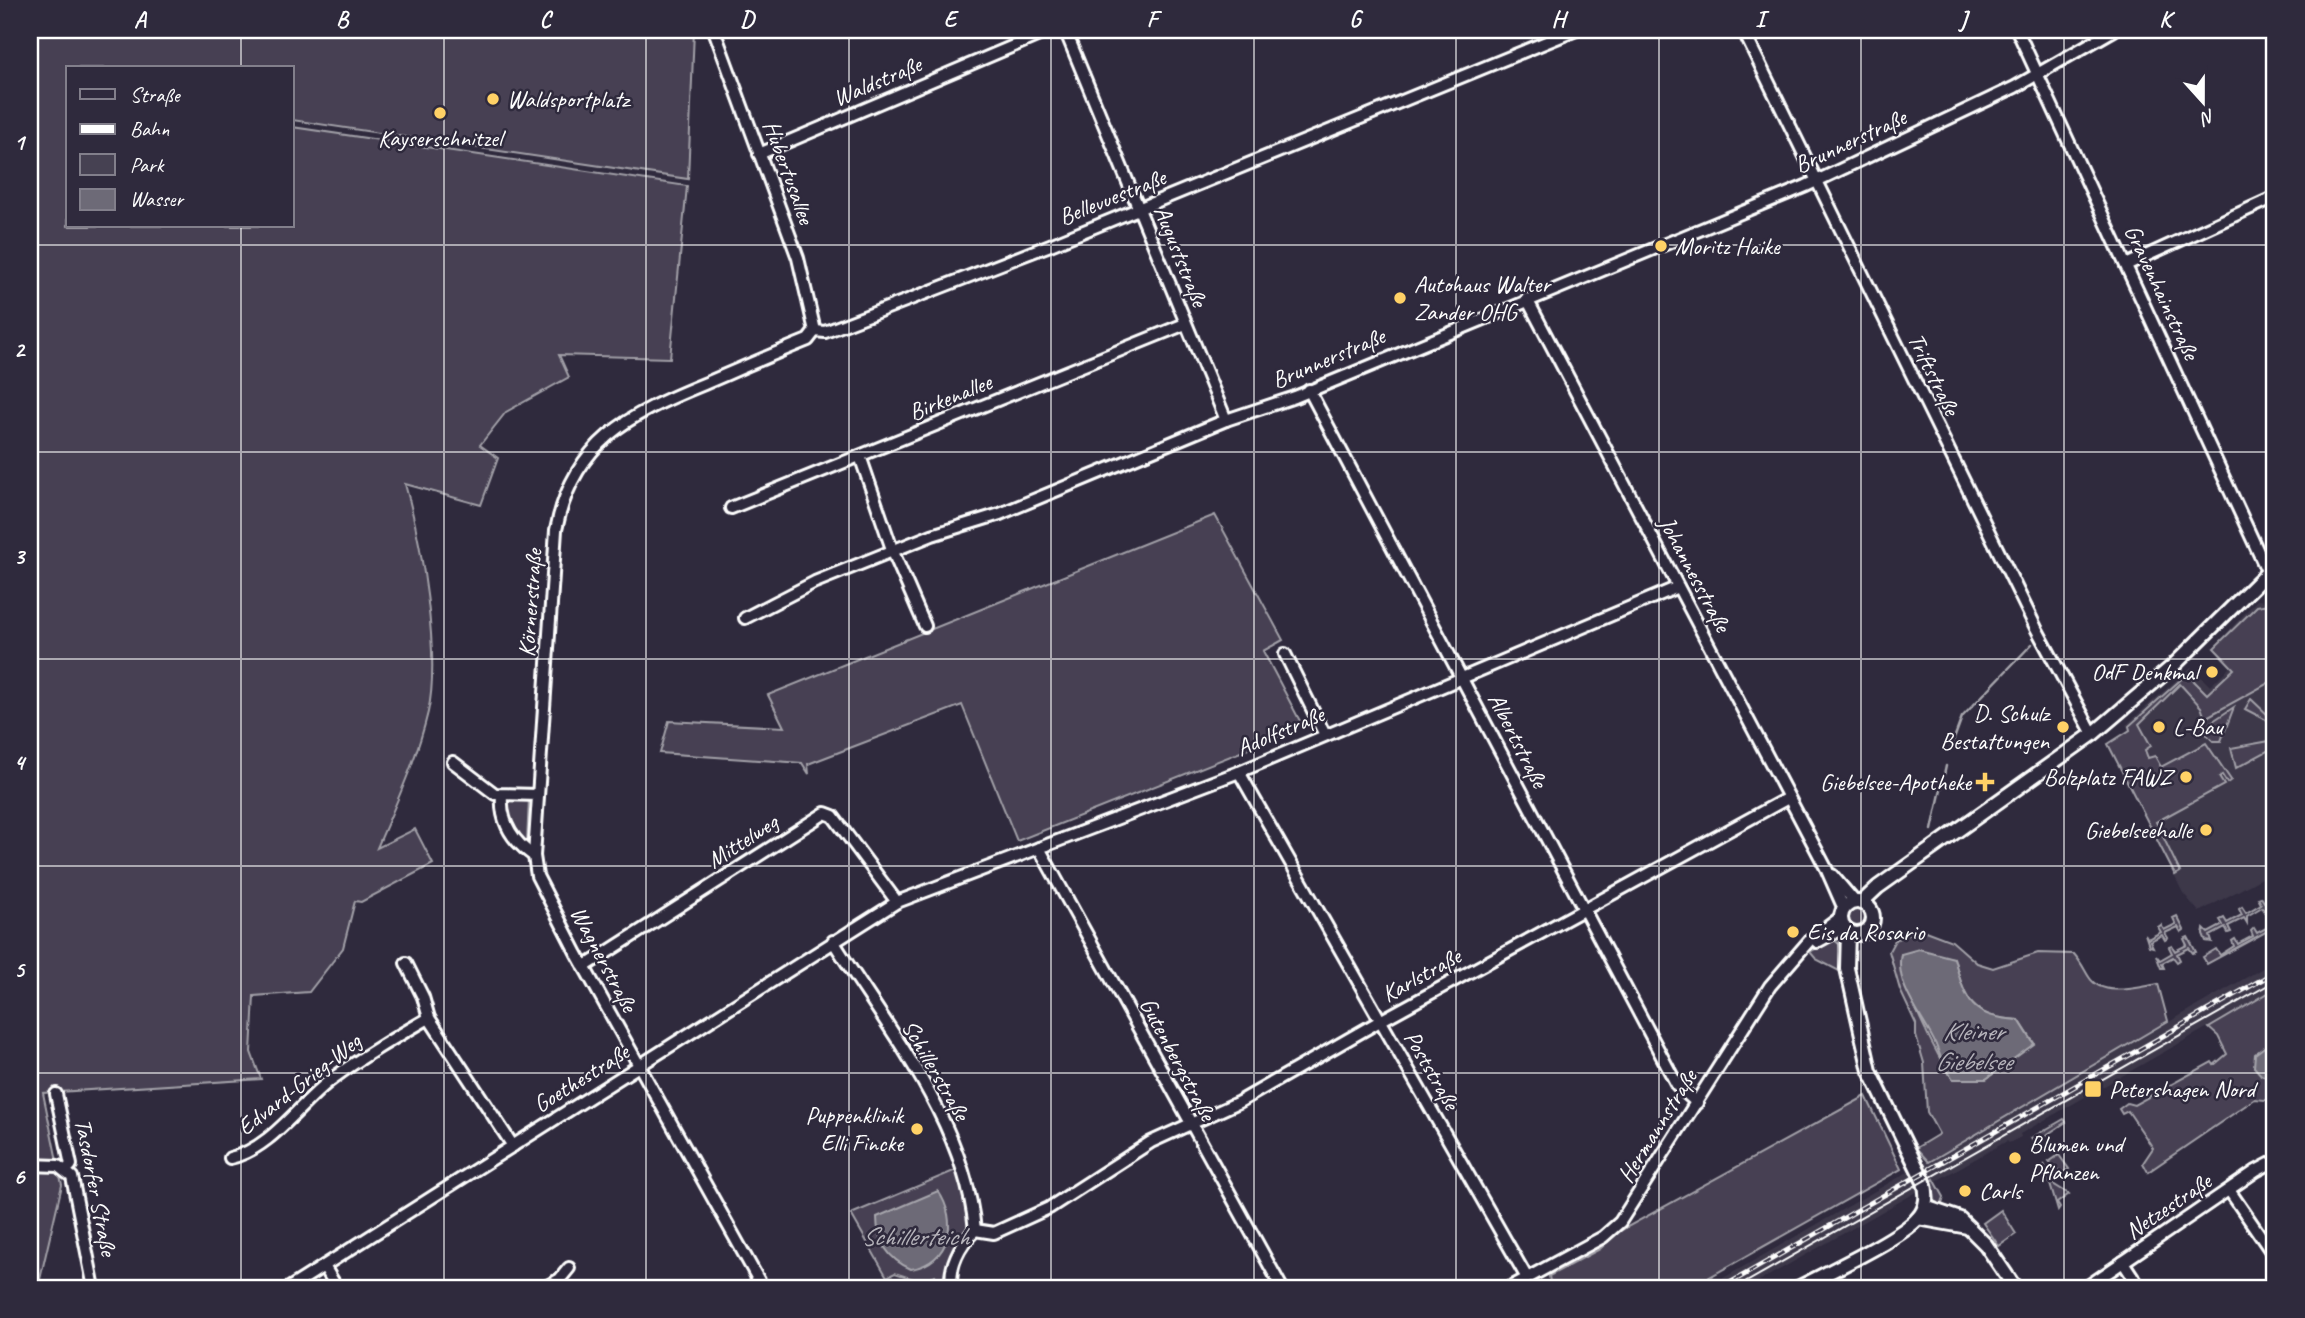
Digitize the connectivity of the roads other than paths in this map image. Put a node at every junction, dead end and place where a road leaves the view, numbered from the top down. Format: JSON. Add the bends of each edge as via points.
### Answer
{"nodes":[{"id":1,"x":714,"y":30,"type":"edge"},
{"id":2,"x":1051,"y":30,"type":"edge"},
{"id":3,"x":1065,"y":30,"type":"edge"},
{"id":4,"x":1576,"y":30,"type":"edge"},
{"id":5,"x":1743,"y":30,"type":"edge"},
{"id":6,"x":2017,"y":30,"type":"edge"},
{"id":7,"x":2114,"y":30,"type":"edge"},
{"id":8,"x":2038,"y":75,"type":"junction"},
{"id":9,"x":759,"y":154,"type":"junction"},
{"id":10,"x":1815,"y":181,"type":"junction"},
{"id":11,"x":2275,"y":197,"type":"edge"},
{"id":12,"x":1139,"y":208,"type":"junction"},
{"id":13,"x":2126,"y":265,"type":"junction"},
{"id":14,"x":1527,"y":299,"type":"junction"},
{"id":15,"x":1185,"y":324,"type":"junction"},
{"id":16,"x":815,"y":331,"type":"junction"},
{"id":17,"x":1309,"y":390,"type":"junction"},
{"id":18,"x":665,"y":400,"type":"joint"},
{"id":19,"x":1226,"y":420,"type":"junction"},
{"id":20,"x":860,"y":456,"type":"junction"},
{"id":21,"x":732,"y":508,"type":"dead end"},
{"id":22,"x":893,"y":552,"type":"junction"},
{"id":23,"x":2273,"y":573,"type":"edge"},
{"id":24,"x":1678,"y":587,"type":"junction"},
{"id":25,"x":745,"y":618,"type":"dead end"},
{"id":26,"x":925,"y":626,"type":"dead end"},
{"id":27,"x":1285,"y":653,"type":"dead end"},
{"id":28,"x":1462,"y":678,"type":"junction"},
{"id":29,"x":1325,"y":734,"type":"junction"},
{"id":30,"x":2093,"y":734,"type":"junction"},
{"id":31,"x":453,"y":762,"type":"dead end"},
{"id":32,"x":1240,"y":772,"type":"junction"},
{"id":33,"x":538,"y":795,"type":"junction"},
{"id":34,"x":502,"y":796,"type":"junction"},
{"id":35,"x":1788,"y":798,"type":"junction"},
{"id":36,"x":1039,"y":848,"type":"junction"},
{"id":37,"x":534,"y":856,"type":"junction"},
{"id":38,"x":1825,"y":868,"type":"junction"},
{"id":39,"x":1894,"y":877,"type":"junction"},
{"id":40,"x":896,"y":902,"type":"junction"},
{"id":41,"x":1858,"y":902,"type":"junction"},
{"id":42,"x":1582,"y":910,"type":"junction"},
{"id":43,"x":1872,"y":915,"type":"junction"},
{"id":44,"x":1844,"y":921,"type":"junction"},
{"id":45,"x":1862,"y":932,"type":"junction"},
{"id":46,"x":832,"y":942,"type":"junction"},
{"id":47,"x":406,"y":963,"type":"dead end"},
{"id":48,"x":584,"y":967,"type":"junction"},
{"id":49,"x":1853,"y":985,"type":"junction"},
{"id":50,"x":429,"y":1018,"type":"junction"},
{"id":51,"x":1380,"y":1021,"type":"junction"},
{"id":52,"x":638,"y":1066,"type":"junction"},
{"id":53,"x":56,"y":1094,"type":"dead end"},
{"id":54,"x":1697,"y":1103,"type":"junction"},
{"id":55,"x":1189,"y":1125,"type":"junction"},
{"id":56,"x":513,"y":1146,"type":"junction"},
{"id":57,"x":230,"y":1158,"type":"dead end"},
{"id":58,"x":2275,"y":1161,"type":"edge"},
{"id":59,"x":30,"y":1165,"type":"edge"},
{"id":60,"x":66,"y":1170,"type":"junction"},
{"id":61,"x":2229,"y":1190,"type":"junction"},
{"id":62,"x":1921,"y":1213,"type":"junction"},
{"id":63,"x":975,"y":1230,"type":"junction"},
{"id":64,"x":2275,"y":1257,"type":"edge"},
{"id":65,"x":2123,"y":1262,"type":"junction"},
{"id":66,"x":324,"y":1266,"type":"junction"},
{"id":67,"x":569,"y":1268,"type":"dead end"},
{"id":68,"x":1527,"y":1279,"type":"junction"},
{"id":69,"x":2275,"y":1283,"type":"edge"},
{"id":70,"x":94,"y":1288,"type":"edge"},
{"id":71,"x":289,"y":1288,"type":"edge"},
{"id":72,"x":337,"y":1288,"type":"edge"},
{"id":73,"x":544,"y":1288,"type":"edge"},
{"id":74,"x":763,"y":1288,"type":"edge"},
{"id":75,"x":952,"y":1288,"type":"edge"},
{"id":76,"x":1282,"y":1288,"type":"edge"},
{"id":77,"x":1509,"y":1288,"type":"edge"},
{"id":78,"x":1798,"y":1288,"type":"edge"},
{"id":79,"x":2015,"y":1288,"type":"edge"},
{"id":80,"x":2085,"y":1288,"type":"edge"},
{"id":81,"x":2140,"y":1288,"type":"edge"},
{"id":82,"x":2267,"y":1288,"type":"edge"}],
"edges":[{"from":1,"to":9,"type":"street","name":"Hubertusallee"},
{"from":2,"to":9,"type":"street","name":"Waldstraße"},
{"from":3,"to":12,"type":"street","name":"Auguststraße"},
{"from":4,"to":12,"type":"street","name":"Bellevuestraße"},
{"from":5,"to":10,"type":"street","name":"Triftstraße"},
{"from":6,"to":8,"type":"street","name":"Gravenhainstraße"},
{"from":7,"to":8,"type":"street","name":"Brunnerstraße"},
{"from":8,"to":10,"type":"street","name":"Brunnerstraße"},
{"from":8,"to":13,"type":"street","name":"Gravenhainstraße"},
{"from":9,"to":16,"type":"street","name":"Hubertusallee","via":[[798,258]]},
{"from":10,"to":14,"type":"street","name":"Brunnerstraße"},
{"from":10,"to":30,"type":"street","name":"Triftstraße"},
{"from":11,"to":13,"type":"street"},
{"from":12,"to":15,"type":"street","name":"Auguststraße"},
{"from":12,"to":16,"type":"street","name":"Bellevuestraße","via":[[835,329]]},
{"from":13,"to":23,"type":"street","name":"Gravenhainstraße"},
{"from":14,"to":17,"type":"street","name":"Brunnerstraße"},
{"from":14,"to":24,"type":"street","name":"Johannesstraße"},
{"from":15,"to":19,"type":"street","name":"Auguststraße"},
{"from":15,"to":20,"type":"street","name":"Birkenallee"},
{"from":16,"to":18,"type":"street","name":"Bellevuestraße","via":[[808,340]]},
{"from":17,"to":19,"type":"street","name":"Brunnerstraße"},
{"from":17,"to":28,"type":"street","name":"Albertstraße"},
{"from":18,"to":33,"type":"street","name":"Körnerstraße","via":[[628,419],[599,442],[577,470],[560,509]]},
{"from":19,"to":22,"type":"street","name":"Brunnerstraße","via":[[1000,514]]},
{"from":20,"to":21,"type":"street","name":"Birkenallee"},
{"from":20,"to":22,"type":"street"},
{"from":22,"to":25,"type":"street","name":"Brunnerstraße","via":[[815,582]]},
{"from":22,"to":26,"type":"street"},
{"from":23,"to":30,"type":"street"},
{"from":24,"to":28,"type":"street","name":"Adolfstraße"},
{"from":24,"to":35,"type":"street","name":"Johannesstraße"},
{"from":27,"to":29,"type":"street"},
{"from":28,"to":29,"type":"street","name":"Adolfstraße"},
{"from":28,"to":42,"type":"street","name":"Albertstraße"},
{"from":29,"to":32,"type":"street","name":"Adolfstraße"},
{"from":30,"to":39,"type":"street"},
{"from":31,"to":34,"type":"street"},
{"from":32,"to":36,"type":"street","name":"Adolfstraße"},
{"from":32,"to":51,"type":"street","name":"Poststraße"},
{"from":33,"to":34,"type":"street"},
{"from":33,"to":37,"type":"street","name":"Körnerstraße"},
{"from":34,"to":37,"type":"street","name":"Wagnerstraße","via":[[501,810],[509,831]]},
{"from":35,"to":38,"type":"street","name":"Johannesstraße"},
{"from":35,"to":42,"type":"street","name":"Karlstraße"},
{"from":36,"to":40,"type":"street","name":"Adolfstraße"},
{"from":36,"to":55,"type":"street","name":"Gutenbergstraße"},
{"from":37,"to":48,"type":"street","name":"Wagnerstraße","via":[[537,876]]},
{"from":38,"to":41,"type":"street","name":"Johannesstraße"},
{"from":38,"to":44,"type":"street","name":"Johannesstraße"},
{"from":39,"to":41,"type":"street"},
{"from":39,"to":43,"type":"street","via":[[1875,902]]},
{"from":40,"to":46,"type":"street","name":"Goethestraße"},
{"from":40,"to":48,"type":"street","name":"Mittelweg","via":[[833,816],[825,813]]},
{"from":41,"to":43,"type":"street"},
{"from":41,"to":44,"type":"street"},
{"from":42,"to":51,"type":"street","name":"Karlstraße"},
{"from":42,"to":54,"type":"street","name":"Albertstraße","via":[[1677,1085]]},
{"from":43,"to":45,"type":"street","via":[[1871,925]]},
{"from":44,"to":45,"type":"street"},
{"from":44,"to":49,"type":"street","via":[[1847,968]]},
{"from":44,"to":54,"type":"street","name":"Hermannstraße","via":[[1805,947],[1769,986]]},
{"from":45,"to":49,"type":"street"},
{"from":46,"to":52,"type":"street","name":"Goethestraße"},
{"from":46,"to":63,"type":"street","name":"Schillerstraße","via":[[940,1111],[967,1179]]},
{"from":47,"to":50,"type":"street"},
{"from":48,"to":52,"type":"street","name":"Wagnerstraße"},
{"from":49,"to":62,"type":"street","via":[[1870,1071],[1924,1182]]},
{"from":50,"to":56,"type":"street"},
{"from":50,"to":57,"type":"street","name":"Edvard-Grieg-Weg","via":[[330,1080],[272,1134],[242,1156]]},
{"from":51,"to":55,"type":"street","name":"Karlstraße","via":[[1239,1102]]},
{"from":51,"to":68,"type":"street","name":"Poststraße"},
{"from":52,"to":56,"type":"street","name":"Goethestraße"},
{"from":52,"to":74,"type":"street","name":"Wagnerstraße"},
{"from":53,"to":60,"type":"street","name":"Tasdorfer Straße","via":[[71,1166]]},
{"from":54,"to":68,"type":"street","name":"Hermannstraße","via":[[1620,1222],[1603,1237]]},
{"from":55,"to":63,"type":"street","name":"Karlstraße","via":[[1151,1142],[1022,1222],[994,1233]]},
{"from":55,"to":76,"type":"street","name":"Gutenbergstraße"},
{"from":56,"to":66,"type":"street","name":"Goethestraße"},
{"from":58,"to":61,"type":"street","name":"Netzestraße"},
{"from":59,"to":60,"type":"street","via":[[52,1164]]},
{"from":60,"to":70,"type":"street","name":"Tasdorfer Straße","via":[[72,1177]]},
{"from":61,"to":64,"type":"street"},
{"from":61,"to":65,"type":"street","name":"Netzestraße"},
{"from":62,"to":78,"type":"street","via":[[1902,1231]]},
{"from":62,"to":79,"type":"street","via":[[1968,1227]]},
{"from":63,"to":75,"type":"street","via":[[955,1259]]},
{"from":65,"to":80,"type":"street","name":"Netzestraße"},
{"from":65,"to":81,"type":"street"},
{"from":66,"to":71,"type":"street","name":"Goethestraße"},
{"from":66,"to":72,"type":"street"},
{"from":67,"to":73,"type":"street"},
{"from":68,"to":77,"type":"street","name":"Hermannstraße"},
{"from":69,"to":82,"type":"street"}]}
